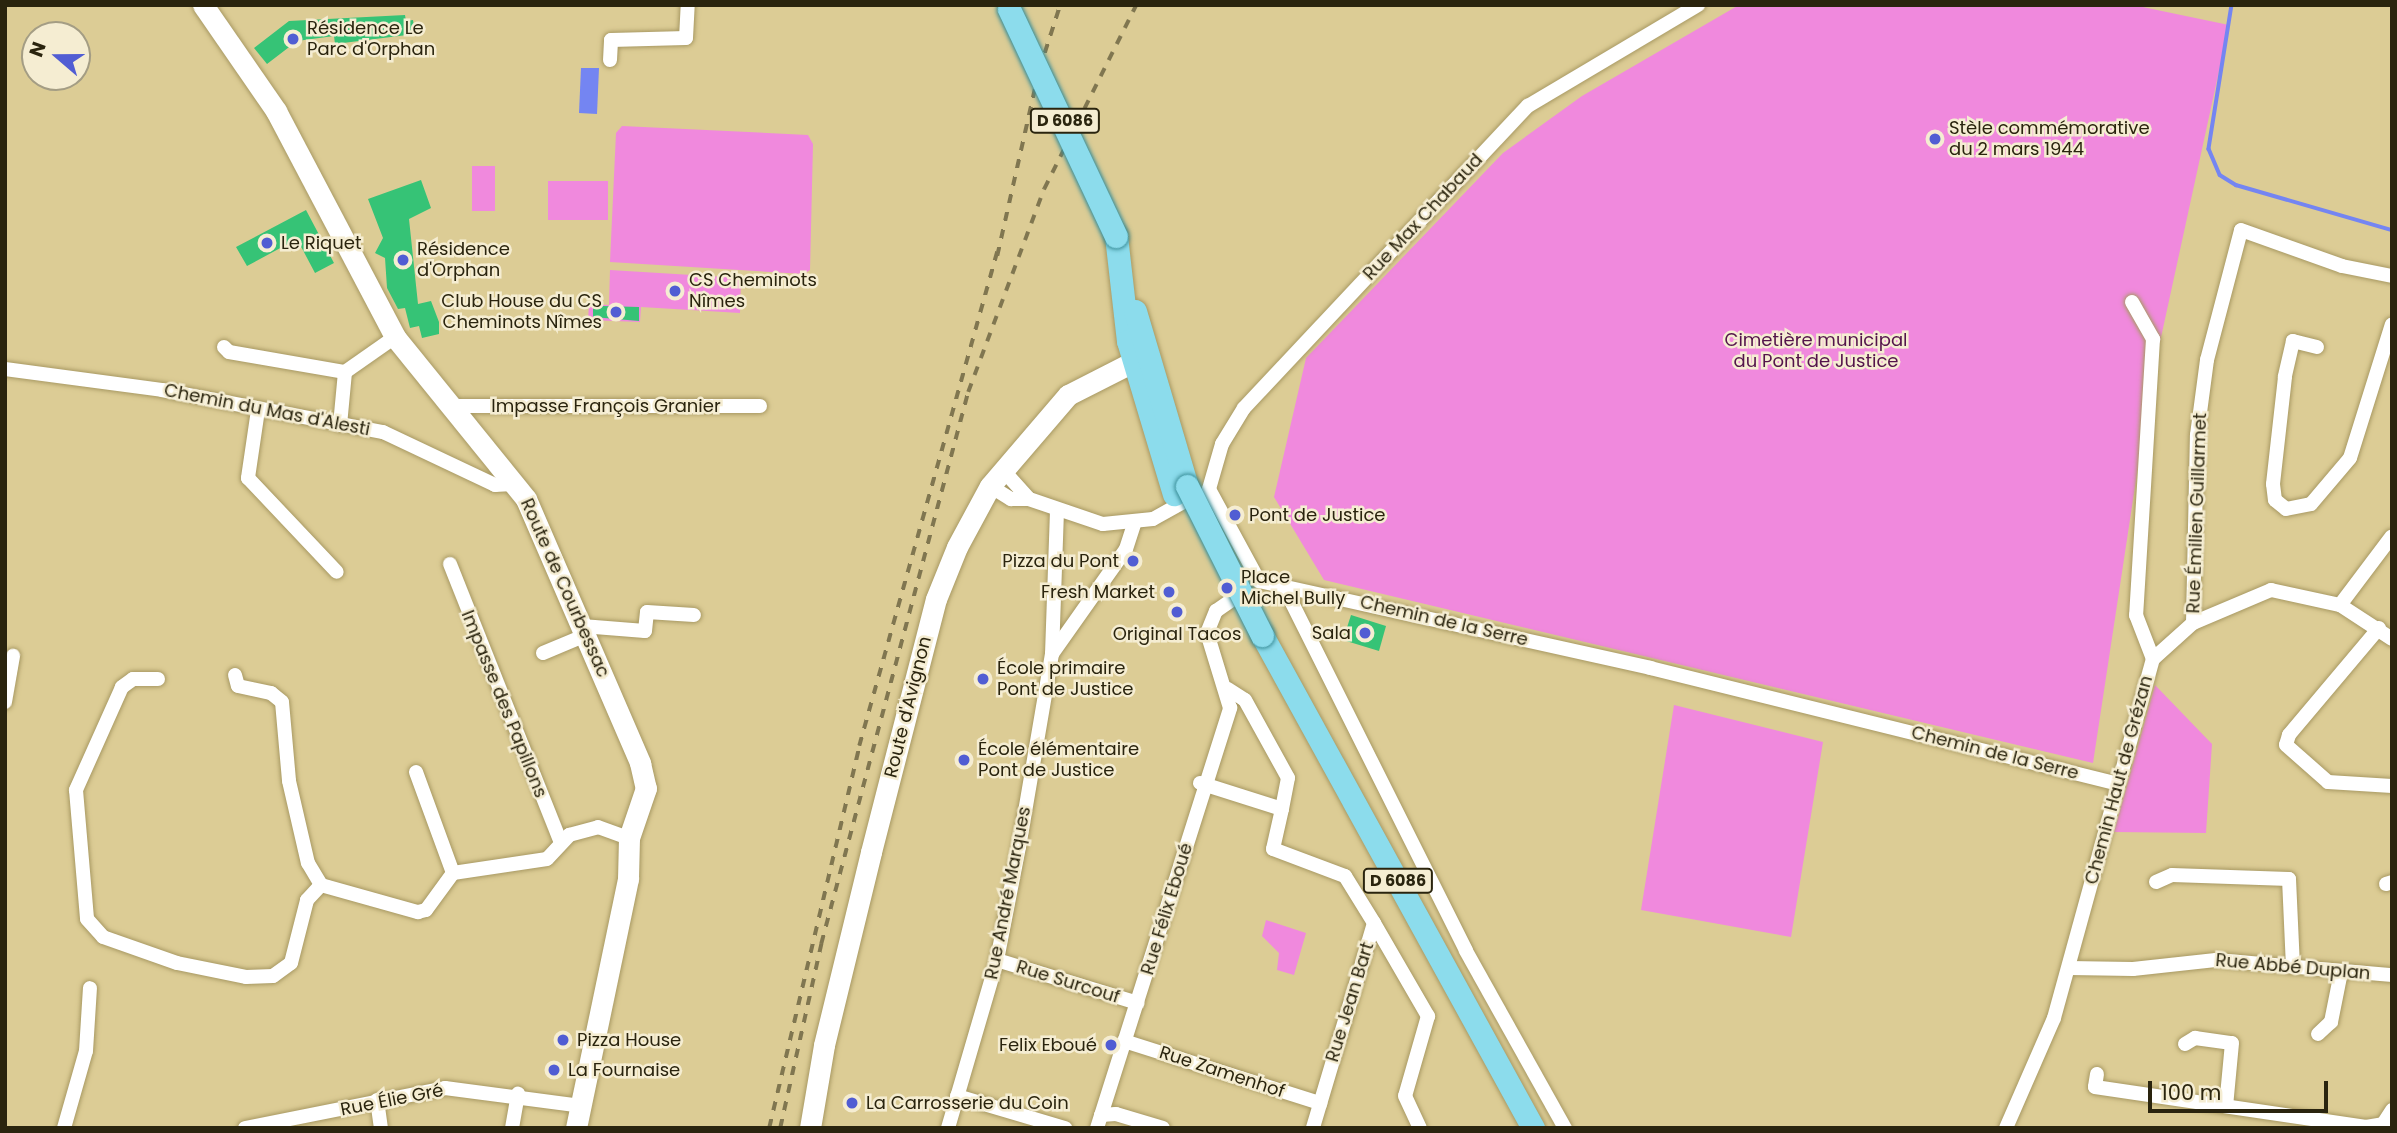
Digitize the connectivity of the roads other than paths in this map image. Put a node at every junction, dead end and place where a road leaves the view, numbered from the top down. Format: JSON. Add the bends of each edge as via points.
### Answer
{"nodes":[{"id":1,"x":203,"y":5,"type":"edge"},
{"id":2,"x":688,"y":5,"type":"edge"},
{"id":3,"x":1698,"y":5,"type":"edge"},
{"id":4,"x":1008,"y":6,"type":"edge"},
{"id":5,"x":610,"y":60,"type":"dead end"},
{"id":6,"x":2392,"y":276,"type":"edge"},
{"id":7,"x":2132,"y":302,"type":"dead end"},
{"id":8,"x":2392,"y":324,"type":"edge"},
{"id":9,"x":395,"y":337,"type":"junction"},
{"id":10,"x":224,"y":347,"type":"dead end"},
{"id":11,"x":2317,"y":347,"type":"dead end"},
{"id":12,"x":1140,"y":354,"type":"junction"},
{"id":13,"x":5,"y":369,"type":"edge"},
{"id":14,"x":345,"y":372,"type":"junction"},
{"id":15,"x":452,"y":406,"type":"junction"},
{"id":16,"x":760,"y":406,"type":"dead end"},
{"id":17,"x":258,"y":410,"type":"junction"},
{"id":18,"x":340,"y":425,"type":"junction"},
{"id":19,"x":997,"y":478,"type":"junction"},
{"id":20,"x":517,"y":484,"type":"junction"},
{"id":21,"x":1190,"y":489,"type":"junction"},
{"id":22,"x":1029,"y":499,"type":"junction"},
{"id":23,"x":1057,"y":510,"type":"junction"},
{"id":24,"x":1134,"y":524,"type":"junction"},
{"id":25,"x":2392,"y":536,"type":"edge"},
{"id":26,"x":450,"y":564,"type":"dead end"},
{"id":27,"x":337,"y":572,"type":"dead end"},
{"id":28,"x":1259,"y":581,"type":"junction"},
{"id":29,"x":1283,"y":585,"type":"junction"},
{"id":30,"x":2340,"y":605,"type":"junction"},
{"id":31,"x":694,"y":615,"type":"dead end"},
{"id":32,"x":1054,"y":617,"type":"junction"},
{"id":33,"x":1072,"y":622,"type":"junction"},
{"id":34,"x":2193,"y":623,"type":"junction"},
{"id":35,"x":2379,"y":628,"type":"junction"},
{"id":36,"x":584,"y":631,"type":"junction"},
{"id":37,"x":1256,"y":638,"type":"junction"},
{"id":38,"x":2392,"y":639,"type":"edge"},
{"id":39,"x":543,"y":653,"type":"dead end"},
{"id":40,"x":1052,"y":654,"type":"junction"},
{"id":41,"x":13,"y":656,"type":"dead end"},
{"id":42,"x":2153,"y":659,"type":"junction"},
{"id":43,"x":235,"y":675,"type":"dead end"},
{"id":44,"x":158,"y":680,"type":"dead end"},
{"id":45,"x":1228,"y":689,"type":"junction"},
{"id":46,"x":5,"y":702,"type":"edge"},
{"id":47,"x":416,"y":772,"type":"dead end"},
{"id":48,"x":1203,"y":783,"type":"junction"},
{"id":49,"x":2118,"y":784,"type":"junction"},
{"id":50,"x":2392,"y":786,"type":"edge"},
{"id":51,"x":1282,"y":809,"type":"junction"},
{"id":52,"x":629,"y":838,"type":"junction"},
{"id":53,"x":561,"y":843,"type":"junction"},
{"id":54,"x":453,"y":873,"type":"junction"},
{"id":55,"x":2156,"y":882,"type":"dead end"},
{"id":56,"x":321,"y":885,"type":"junction"},
{"id":57,"x":1374,"y":923,"type":"junction"},
{"id":58,"x":997,"y":960,"type":"junction"},
{"id":59,"x":2293,"y":967,"type":"junction"},
{"id":60,"x":2069,"y":968,"type":"junction"},
{"id":61,"x":2341,"y":972,"type":"junction"},
{"id":62,"x":2392,"y":975,"type":"edge"},
{"id":63,"x":90,"y":988,"type":"dead end"},
{"id":64,"x":1138,"y":1003,"type":"junction"},
{"id":65,"x":2318,"y":1034,"type":"dead end"},
{"id":66,"x":1125,"y":1042,"type":"junction"},
{"id":67,"x":2185,"y":1044,"type":"dead end"},
{"id":68,"x":1500,"y":1066,"type":"junction"},
{"id":69,"x":2097,"y":1074,"type":"dead end"},
{"id":70,"x":518,"y":1094,"type":"junction"},
{"id":71,"x":957,"y":1096,"type":"junction"},
{"id":72,"x":377,"y":1100,"type":"junction"},
{"id":73,"x":1320,"y":1103,"type":"junction"},
{"id":74,"x":581,"y":1106,"type":"junction"},
{"id":75,"x":2226,"y":1106,"type":"junction"},
{"id":76,"x":2392,"y":1110,"type":"edge"},
{"id":77,"x":1099,"y":1121,"type":"edge"},
{"id":78,"x":64,"y":1128,"type":"edge"},
{"id":79,"x":245,"y":1128,"type":"edge"},
{"id":80,"x":381,"y":1128,"type":"edge"},
{"id":81,"x":512,"y":1128,"type":"edge"},
{"id":82,"x":576,"y":1128,"type":"edge"},
{"id":83,"x":810,"y":1128,"type":"edge"},
{"id":84,"x":948,"y":1128,"type":"edge"},
{"id":85,"x":1065,"y":1128,"type":"edge"},
{"id":86,"x":1163,"y":1128,"type":"edge"},
{"id":87,"x":1313,"y":1128,"type":"edge"},
{"id":88,"x":1420,"y":1128,"type":"edge"},
{"id":89,"x":1518,"y":1128,"type":"edge"},
{"id":90,"x":1533,"y":1128,"type":"edge"},
{"id":91,"x":1550,"y":1128,"type":"edge"},
{"id":92,"x":1565,"y":1128,"type":"edge"},
{"id":93,"x":2006,"y":1128,"type":"edge"}],
"edges":[{"from":1,"to":9,"type":"street","name":"Route de Courbessac","via":[[265,92]]},
{"from":2,"to":5,"type":"street","via":[[686,38],[611,40]]},
{"from":3,"to":21,"type":"street","name":"Rue Max Chabaud","via":[[1528,106],[1244,408]]},
{"from":4,"to":12,"type":"main road","number":"D 6086","bridge":true,"via":[[1116,236]]},
{"from":6,"to":34,"type":"street","name":"Rue Émilien Guillarmet","via":[[2342,266],[2241,230],[2207,360],[2197,435]]},
{"from":7,"to":42,"type":"street","name":"Chemin Haut de Grézan","via":[[2153,340],[2136,615]]},
{"from":8,"to":11,"type":"street","via":[[2350,458],[2311,504],[2286,509],[2275,500],[2273,484],[2285,377],[2293,341]]},
{"from":9,"to":14,"type":"street"},
{"from":9,"to":15,"type":"street","name":"Route de Courbessac"},
{"from":10,"to":14,"type":"street","via":[[229,352]]},
{"from":12,"to":19,"type":"street","name":"Route d'Avignon","via":[[1068,395]]},
{"from":12,"to":21,"type":"main road","number":"D 6086"},
{"from":13,"to":17,"type":"street","name":"Chemin du Mas d'Alesti","via":[[137,386]]},
{"from":14,"to":18,"type":"street"},
{"from":15,"to":16,"type":"street","name":"Impasse François Granier"},
{"from":15,"to":20,"type":"street","name":"Route de Courbessac"},
{"from":17,"to":18,"type":"street","name":"Chemin du Mas d'Alesti"},
{"from":17,"to":27,"type":"street","via":[[248,478]]},
{"from":18,"to":20,"type":"street","name":"Chemin du Mas d'Alesti","via":[[383,432],[495,485]]},
{"from":19,"to":22,"type":"street"},
{"from":19,"to":22,"type":"street","via":[[1011,499]]},
{"from":19,"to":83,"type":"street","name":"Route d'Avignon","via":[[960,539],[936,599],[824,1045]]},
{"from":20,"to":36,"type":"street","name":"Route de Courbessac"},
{"from":21,"to":24,"type":"street"},
{"from":21,"to":28,"type":"street"},
{"from":21,"to":37,"type":"main road","number":"D 6086"},
{"from":22,"to":23,"type":"street"},
{"from":23,"to":24,"type":"street","via":[[1103,524]]},
{"from":23,"to":32,"type":"street"},
{"from":24,"to":33,"type":"street","via":[[1126,549]]},
{"from":25,"to":30,"type":"street"},
{"from":26,"to":53,"type":"street","name":"Impasse des Papillons"},
{"from":28,"to":29,"type":"street","name":"Chemin de la Serre"},
{"from":28,"to":45,"type":"street","via":[[1216,611],[1208,633]]},
{"from":29,"to":49,"type":"street","name":"Chemin de la Serre"},
{"from":29,"to":92,"type":"street","via":[[1465,951]]},
{"from":30,"to":34,"type":"street","via":[[2271,590]]},
{"from":30,"to":35,"type":"street"},
{"from":31,"to":36,"type":"street","via":[[647,612],[645,631]]},
{"from":32,"to":33,"type":"street"},
{"from":32,"to":40,"type":"street"},
{"from":33,"to":40,"type":"street"},
{"from":34,"to":42,"type":"street"},
{"from":35,"to":38,"type":"street"},
{"from":35,"to":50,"type":"street","via":[[2289,734],[2286,745],[2328,782]]},
{"from":36,"to":39,"type":"street"},
{"from":36,"to":52,"type":"street","name":"Route de Courbessac","via":[[646,788]]},
{"from":37,"to":68,"type":"main road","number":"D 6086"},
{"from":37,"to":89,"type":"main road","number":"D 6086"},
{"from":40,"to":58,"type":"street","name":"Rue André Marques"},
{"from":41,"to":46,"type":"street"},
{"from":42,"to":49,"type":"street","name":"Chemin Haut de Grézan"},
{"from":43,"to":56,"type":"street","via":[[238,687],[271,693],[282,702],[289,781],[307,863]]},
{"from":44,"to":56,"type":"street","via":[[133,679],[122,687],[76,790],[87,919],[93,929],[177,963],[246,977],[273,976],[290,963],[307,900]]},
{"from":45,"to":48,"type":"street","name":"Rue Félix Eboué","via":[[1230,708]]},
{"from":45,"to":51,"type":"street","via":[[1245,700],[1288,778]]},
{"from":47,"to":54,"type":"street"},
{"from":48,"to":51,"type":"street"},
{"from":48,"to":64,"type":"street","name":"Rue Félix Eboué"},
{"from":49,"to":60,"type":"street","name":"Chemin Haut de Grézan"},
{"from":51,"to":57,"type":"street","name":"Rue Jean Bart","via":[[1273,849],[1345,876]]},
{"from":52,"to":53,"type":"street","via":[[598,827]]},
{"from":52,"to":74,"type":"street","name":"Route de Courbessac","via":[[628,879]]},
{"from":53,"to":54,"type":"street","via":[[547,859]]},
{"from":54,"to":56,"type":"street","via":[[425,911],[418,912]]},
{"from":55,"to":59,"type":"street","via":[[2172,875],[2289,879]]},
{"from":57,"to":73,"type":"street","name":"Rue Jean Bart"},
{"from":57,"to":88,"type":"street","via":[[1428,1016],[1405,1096]]},
{"from":58,"to":64,"type":"street","name":"Rue Surcouf"},
{"from":58,"to":71,"type":"street","name":"Rue André Marques"},
{"from":59,"to":60,"type":"street","name":"Rue Abbé Duplan","via":[[2216,960],[2133,969]]},
{"from":59,"to":61,"type":"street","name":"Rue Abbé Duplan"},
{"from":60,"to":93,"type":"street","name":"Chemin Haut de Grézan"},
{"from":61,"to":62,"type":"street","name":"Rue Abbé Duplan"},
{"from":61,"to":65,"type":"street","via":[[2331,1022]]},
{"from":63,"to":78,"type":"street","via":[[86,1051]]},
{"from":64,"to":66,"type":"street","name":"Rue Félix Eboué"},
{"from":66,"to":73,"type":"street","name":"Rue Zamenhof"},
{"from":66,"to":77,"type":"street","name":"Rue Félix Eboué"},
{"from":67,"to":75,"type":"street","via":[[2195,1038],[2232,1043]]},
{"from":68,"to":90,"type":"main road","number":"D 6086"},
{"from":68,"to":91,"type":"main road"},
{"from":69,"to":75,"type":"street","via":[[2095,1087]]},
{"from":70,"to":72,"type":"street","name":"Rue Élie Gré","via":[[445,1088]]},
{"from":70,"to":74,"type":"street","name":"Rue Élie Gré"},
{"from":70,"to":81,"type":"street"},
{"from":71,"to":84,"type":"street","name":"Rue André Marques"},
{"from":71,"to":85,"type":"street"},
{"from":72,"to":79,"type":"street","name":"Rue Élie Gré"},
{"from":72,"to":80,"type":"street"},
{"from":73,"to":87,"type":"street","name":"Rue Jean Bart"},
{"from":74,"to":82,"type":"street","name":"Route de Courbessac"},
{"from":75,"to":76,"type":"street","via":[[2366,1127],[2383,1124]]},
{"from":77,"to":86,"type":"street","via":[[1116,1114]]}]}
